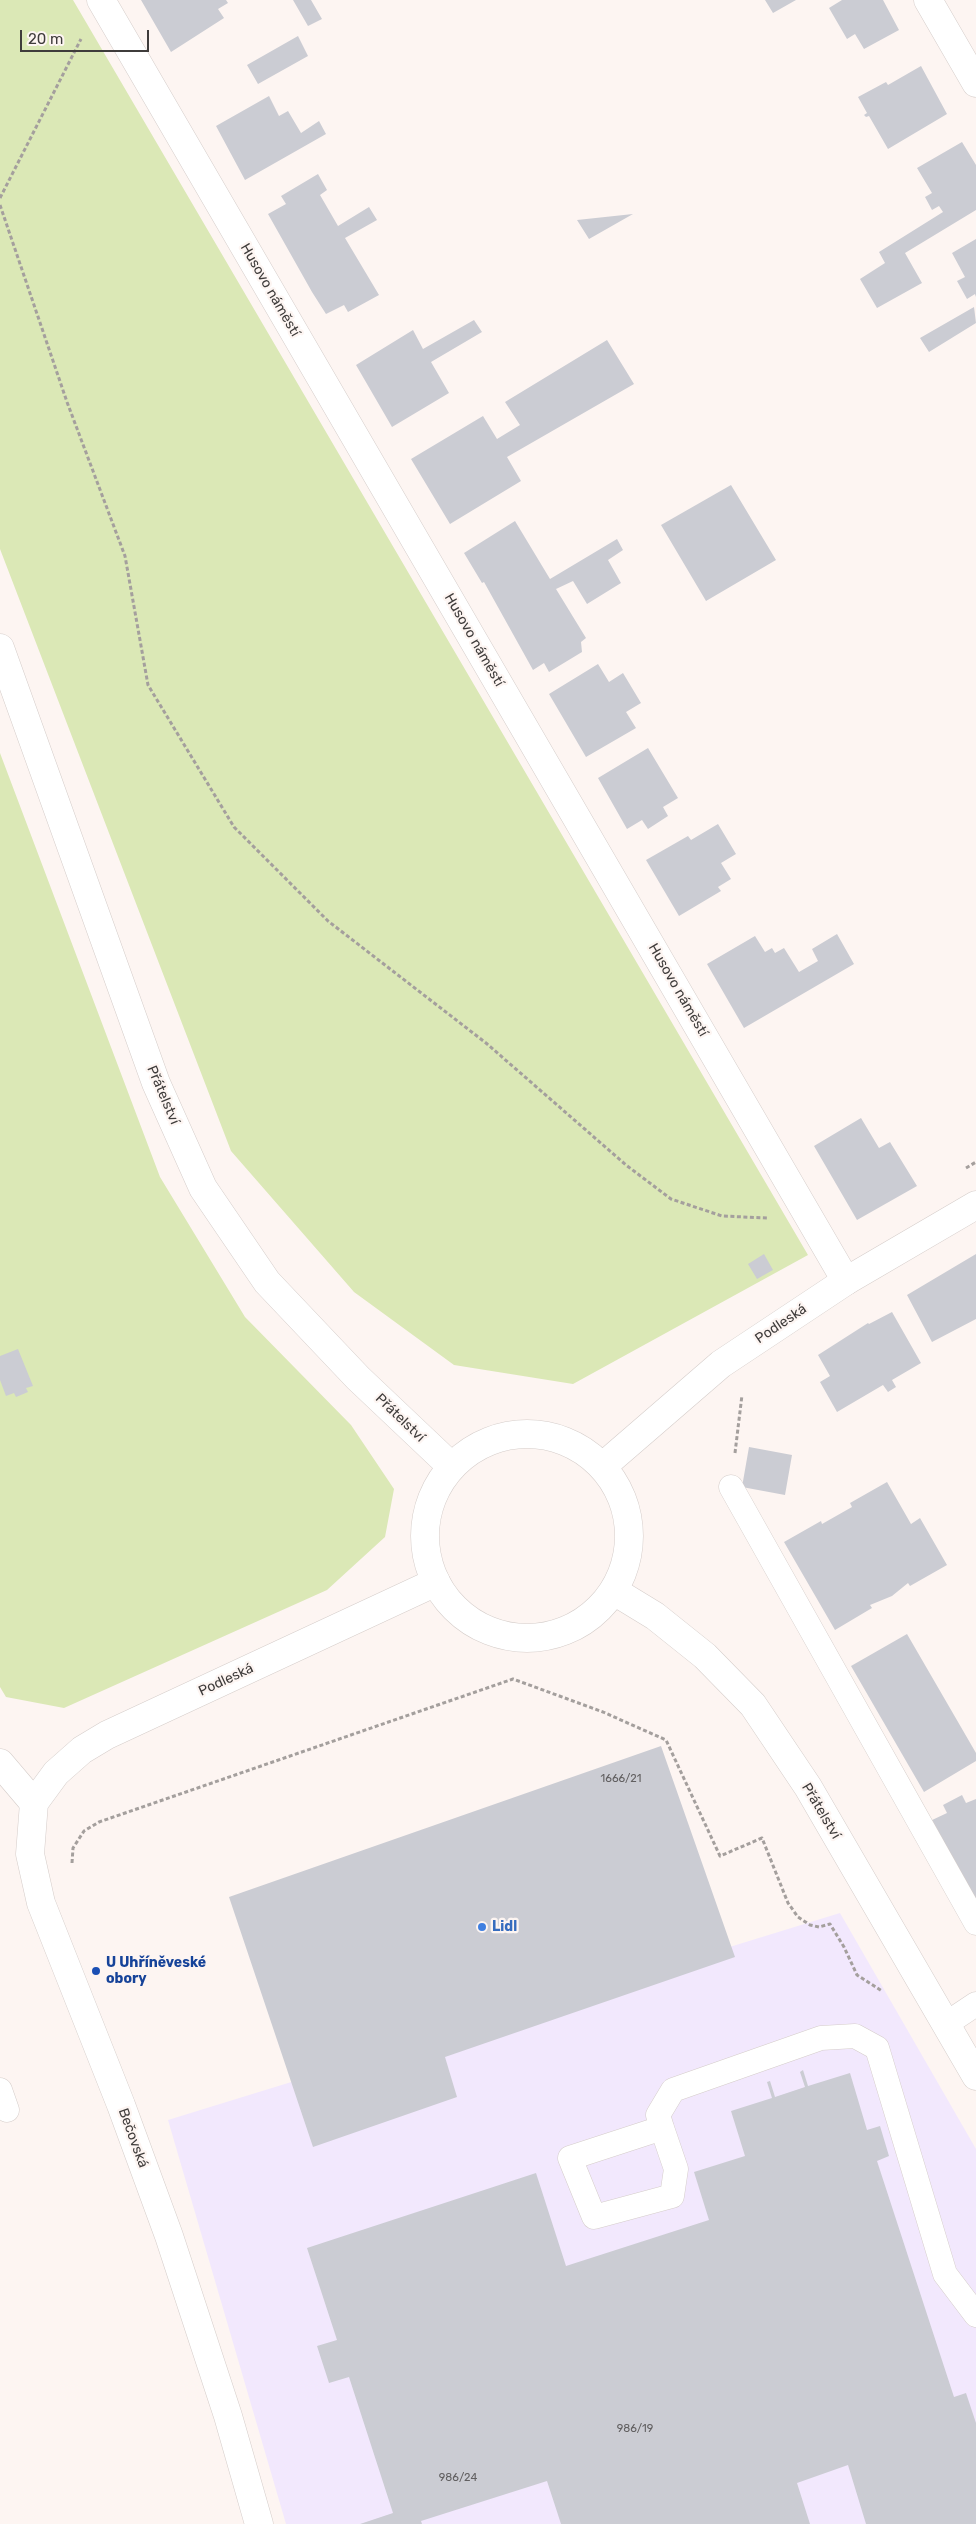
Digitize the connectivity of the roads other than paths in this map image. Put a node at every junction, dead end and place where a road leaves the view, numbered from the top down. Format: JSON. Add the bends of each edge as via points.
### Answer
{"nodes":[{"id":1,"x":101,"y":0,"type":"edge"},
{"id":2,"x":928,"y":0,"type":"edge"},
{"id":3,"x":976,"y":83,"type":"edge"},
{"id":4,"x":0,"y":648,"type":"edge"},
{"id":5,"x":976,"y":1205,"type":"edge"},
{"id":6,"x":846,"y":1281,"type":"junction"},
{"id":7,"x":603,"y":1466,"type":"junction"},
{"id":8,"x":452,"y":1467,"type":"junction"},
{"id":9,"x":731,"y":1487,"type":"road end"},
{"id":10,"x":436,"y":1582,"type":"junction"},
{"id":11,"x":614,"y":1591,"type":"junction"},
{"id":12,"x":0,"y":1763,"type":"edge"},
{"id":13,"x":34,"y":1803,"type":"junction"},
{"id":14,"x":976,"y":1923,"type":"edge"},
{"id":15,"x":976,"y":2004,"type":"edge"},
{"id":16,"x":946,"y":2024,"type":"junction"},
{"id":17,"x":976,"y":2076,"type":"edge"},
{"id":18,"x":662,"y":2128,"type":"junction"},
{"id":19,"x":976,"y":2315,"type":"edge"},
{"id":20,"x":259,"y":2524,"type":"edge"}],
"edges":[{"from":1,"to":6,"type":"street","name":"Husovo náměstí"},
{"from":2,"to":3,"type":"street"},
{"from":4,"to":8,"type":"street","name":"Přátelství","via":[[156,1083],[204,1188],[267,1282],[358,1378]]},
{"from":5,"to":6,"type":"street","name":"Podleská"},
{"from":6,"to":7,"type":"street","name":"Podleská","via":[[721,1364]]},
{"from":7,"to":8,"type":"street","via":[[582,1449],[557,1438],[531,1433],[503,1436],[478,1446]]},
{"from":7,"to":11,"type":"street","via":[[628,1513],[630,1540],[627,1558]]},
{"from":8,"to":10,"type":"street","via":[[439,1483],[428,1508],[424,1535],[428,1561]]},
{"from":9,"to":14,"type":"lane"},
{"from":10,"to":11,"type":"street","via":[[453,1607],[474,1623],[498,1634],[524,1638],[551,1636],[575,1626],[597,1611]]},
{"from":10,"to":13,"type":"street","name":"Podleská","via":[[107,1735],[82,1750],[56,1773]]},
{"from":11,"to":16,"type":"street","name":"Přátelství","via":[[655,1616],[705,1656],[753,1705],[808,1787]]},
{"from":12,"to":13,"type":"street"},
{"from":13,"to":20,"type":"street","name":"Bečovská","via":[[30,1854],[41,1903],[169,2236],[228,2416]]},
{"from":15,"to":16,"type":"lane"},
{"from":16,"to":17,"type":"street","name":"Přátelství"},
{"from":18,"to":18,"type":"lane","via":[[676,2170],[672,2196],[594,2217],[570,2158]]},
{"from":18,"to":19,"type":"lane","via":[[658,2115],[673,2090],[821,2038],[856,2036],[877,2048],[945,2274]]}]}
